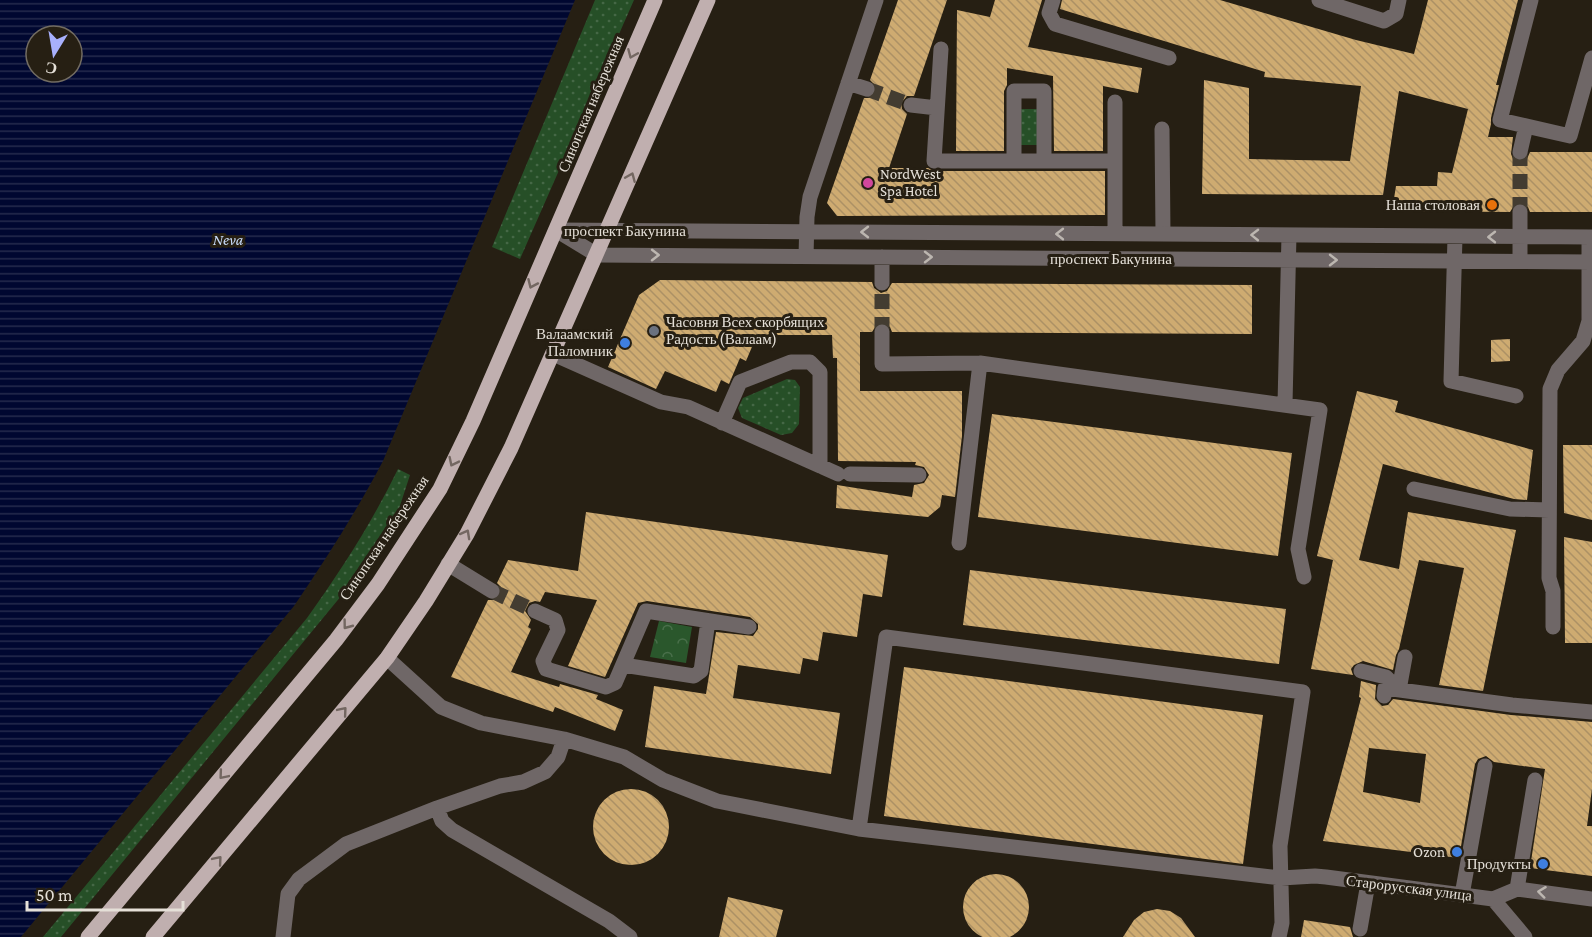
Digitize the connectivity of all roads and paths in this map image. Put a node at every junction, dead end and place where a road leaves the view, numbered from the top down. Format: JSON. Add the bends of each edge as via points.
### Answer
{"nodes":[{"id":1,"x":655,"y":0,"type":"edge"},
{"id":2,"x":708,"y":0,"type":"edge"},
{"id":3,"x":876,"y":0,"type":"edge"},
{"id":4,"x":1053,"y":0,"type":"edge"},
{"id":5,"x":1319,"y":0,"type":"edge"},
{"id":6,"x":1400,"y":0,"type":"edge"},
{"id":7,"x":1531,"y":0,"type":"edge"},
{"id":8,"x":941,"y":50,"type":"dead end"},
{"id":9,"x":1169,"y":58,"type":"dead end"},
{"id":10,"x":1592,"y":58,"type":"edge"},
{"id":11,"x":848,"y":83,"type":"junction"},
{"id":12,"x":867,"y":90,"type":"tunnel mouth"},
{"id":13,"x":1114,"y":102,"type":"dead end"},
{"id":14,"x":911,"y":105,"type":"tunnel mouth"},
{"id":15,"x":937,"y":108,"type":"junction"},
{"id":16,"x":1526,"y":126,"type":"junction"},
{"id":17,"x":1162,"y":129,"type":"dead end"},
{"id":18,"x":1520,"y":152,"type":"tunnel mouth"},
{"id":19,"x":1115,"y":160,"type":"junction"},
{"id":20,"x":1014,"y":161,"type":"junction"},
{"id":21,"x":1044,"y":161,"type":"junction"},
{"id":22,"x":1520,"y":212,"type":"tunnel mouth"},
{"id":23,"x":556,"y":230,"type":"junction"},
{"id":24,"x":608,"y":230,"type":"junction"},
{"id":25,"x":807,"y":232,"type":"junction"},
{"id":26,"x":1115,"y":234,"type":"junction"},
{"id":27,"x":1163,"y":234,"type":"junction"},
{"id":28,"x":1289,"y":235,"type":"junction"},
{"id":29,"x":1455,"y":237,"type":"junction"},
{"id":30,"x":1520,"y":237,"type":"junction"},
{"id":31,"x":1590,"y":237,"type":"edge"},
{"id":32,"x":597,"y":255,"type":"junction"},
{"id":33,"x":806,"y":256,"type":"junction"},
{"id":34,"x":882,"y":257,"type":"junction"},
{"id":35,"x":1289,"y":260,"type":"junction"},
{"id":36,"x":1455,"y":261,"type":"junction"},
{"id":37,"x":1520,"y":261,"type":"junction"},
{"id":38,"x":1590,"y":262,"type":"edge"},
{"id":39,"x":882,"y":283,"type":"tunnel mouth"},
{"id":40,"x":882,"y":332,"type":"tunnel mouth"},
{"id":41,"x":553,"y":354,"type":"junction"},
{"id":42,"x":980,"y":363,"type":"junction"},
{"id":43,"x":1516,"y":396,"type":"dead end"},
{"id":44,"x":1285,"y":404,"type":"junction"},
{"id":45,"x":722,"y":423,"type":"junction"},
{"id":46,"x":820,"y":466,"type":"junction"},
{"id":47,"x":919,"y":475,"type":"dead end"},
{"id":48,"x":1414,"y":489,"type":"dead end"},
{"id":49,"x":1549,"y":510,"type":"junction"},
{"id":50,"x":958,"y":543,"type":"dead end"},
{"id":51,"x":448,"y":564,"type":"junction"},
{"id":52,"x":1304,"y":577,"type":"dead end"},
{"id":53,"x":492,"y":591,"type":"tunnel mouth"},
{"id":54,"x":535,"y":611,"type":"tunnel mouth"},
{"id":55,"x":708,"y":621,"type":"junction"},
{"id":56,"x":749,"y":627,"type":"dead end"},
{"id":57,"x":1553,"y":627,"type":"dead end"},
{"id":58,"x":1405,"y":657,"type":"dead end"},
{"id":59,"x":387,"y":658,"type":"junction"},
{"id":60,"x":623,"y":665,"type":"junction"},
{"id":61,"x":1361,"y":671,"type":"dead end"},
{"id":62,"x":1399,"y":690,"type":"junction"},
{"id":63,"x":1384,"y":696,"type":"dead end"},
{"id":64,"x":1592,"y":712,"type":"edge"},
{"id":65,"x":564,"y":739,"type":"junction"},
{"id":66,"x":1485,"y":766,"type":"dead end"},
{"id":67,"x":1535,"y":780,"type":"dead end"},
{"id":68,"x":437,"y":808,"type":"junction"},
{"id":69,"x":859,"y":829,"type":"junction"},
{"id":70,"x":1281,"y":878,"type":"junction"},
{"id":71,"x":1368,"y":883,"type":"junction"},
{"id":72,"x":1517,"y":889,"type":"junction"},
{"id":73,"x":1462,"y":895,"type":"junction"},
{"id":74,"x":1492,"y":899,"type":"junction"},
{"id":75,"x":1592,"y":899,"type":"edge"},
{"id":76,"x":1360,"y":929,"type":"dead end"},
{"id":77,"x":88,"y":937,"type":"edge"},
{"id":78,"x":153,"y":937,"type":"edge"},
{"id":79,"x":283,"y":937,"type":"edge"},
{"id":80,"x":630,"y":937,"type":"edge"},
{"id":81,"x":1279,"y":937,"type":"edge"},
{"id":82,"x":1525,"y":937,"type":"edge"}],
"edges":[{"from":1,"to":23,"type":"main road","name":"Синопская набережная","one_way":true},
{"from":24,"to":2,"type":"main road","one_way":true},
{"from":3,"to":11,"type":"street"},
{"from":4,"to":9,"type":"street","via":[[1049,13],[1055,24]]},
{"from":5,"to":6,"type":"street","via":[[1384,21],[1396,14]]},
{"from":7,"to":16,"type":"street","via":[[1500,120]]},
{"from":8,"to":15,"type":"street"},
{"from":10,"to":16,"type":"street","via":[[1570,136]]},
{"from":11,"to":12,"type":"street"},
{"from":11,"to":25,"type":"street","via":[[810,197]]},
{"from":13,"to":19,"type":"street"},
{"from":14,"to":15,"type":"street"},
{"from":15,"to":20,"type":"street","via":[[934,161]]},
{"from":16,"to":18,"type":"street"},
{"from":17,"to":27,"type":"street"},
{"from":19,"to":21,"type":"street"},
{"from":19,"to":26,"type":"street"},
{"from":20,"to":21,"type":"street"},
{"from":20,"to":21,"type":"street","via":[[1014,91],[1044,91]]},
{"from":22,"to":30,"type":"street"},
{"from":23,"to":24,"type":"street","name":"проспект Бакунина"},
{"from":23,"to":32,"type":"street","name":"проспект Бакунина"},
{"from":23,"to":77,"type":"main road","name":"Синопская набережная","one_way":true,"via":[[473,421],[440,489],[408,540],[336,640]]},
{"from":24,"to":25,"type":"street","name":"проспект Бакунина"},
{"from":24,"to":32,"type":"main road"},
{"from":26,"to":25,"type":"street","name":"проспект Бакунина","one_way":true},
{"from":25,"to":33,"type":"street"},
{"from":26,"to":27,"type":"street","name":"проспект Бакунина"},
{"from":28,"to":27,"type":"street","name":"проспект Бакунина","one_way":true},
{"from":28,"to":29,"type":"street","name":"проспект Бакунина"},
{"from":28,"to":35,"type":"street"},
{"from":30,"to":29,"type":"street","name":"проспект Бакунина","one_way":true},
{"from":29,"to":36,"type":"street"},
{"from":30,"to":31,"type":"street","name":"проспект Бакунина"},
{"from":30,"to":37,"type":"street"},
{"from":31,"to":38,"type":"street"},
{"from":32,"to":33,"type":"street","name":"проспект Бакунина","one_way":true},
{"from":32,"to":41,"type":"main road"},
{"from":33,"to":34,"type":"street","name":"проспект Бакунина"},
{"from":34,"to":35,"type":"street","name":"проспект Бакунина","one_way":true},
{"from":34,"to":39,"type":"street"},
{"from":35,"to":36,"type":"street","name":"проспект Бакунина","one_way":true},
{"from":35,"to":44,"type":"street"},
{"from":36,"to":37,"type":"street","name":"проспект Бакунина"},
{"from":36,"to":43,"type":"street","via":[[1451,381]]},
{"from":37,"to":38,"type":"street","name":"проспект Бакунина"},
{"from":38,"to":49,"type":"street","via":[[1588,321],[1583,341],[1558,370],[1550,389]]},
{"from":40,"to":42,"type":"street","via":[[882,364]]},
{"from":41,"to":45,"type":"street","via":[[661,402],[688,407]]},
{"from":51,"to":41,"type":"main road","one_way":true,"via":[[511,447]]},
{"from":42,"to":44,"type":"street"},
{"from":42,"to":50,"type":"street"},
{"from":44,"to":52,"type":"street","via":[[1320,410],[1298,549]]},
{"from":45,"to":46,"type":"street"},
{"from":45,"to":46,"type":"street","via":[[740,382],[791,362],[810,362],[820,372]]},
{"from":46,"to":47,"type":"street","via":[[844,474]]},
{"from":48,"to":49,"type":"street","via":[[1510,509]]},
{"from":49,"to":57,"type":"street"},
{"from":51,"to":53,"type":"street"},
{"from":51,"to":59,"type":"main road"},
{"from":54,"to":60,"type":"street","via":[[555,620],[558,630],[543,661],[546,669],[606,687],[615,683]]},
{"from":55,"to":56,"type":"street"},
{"from":55,"to":60,"type":"street","via":[[646,611]]},
{"from":55,"to":60,"type":"street","via":[[701,671],[694,676]]},
{"from":58,"to":62,"type":"street"},
{"from":59,"to":65,"type":"street","name":"Старорусская улица","via":[[441,707],[481,723]]},
{"from":78,"to":59,"type":"main road","one_way":true},
{"from":61,"to":62,"type":"street","via":[[1386,677]]},
{"from":62,"to":63,"type":"street","via":[[1385,688]]},
{"from":62,"to":64,"type":"street"},
{"from":65,"to":68,"type":"street","via":[[558,757],[545,772]]},
{"from":65,"to":69,"type":"street","name":"Старорусская улица","via":[[624,757],[663,780],[717,801]]},
{"from":66,"to":73,"type":"street"},
{"from":67,"to":72,"type":"street"},
{"from":68,"to":79,"type":"street","via":[[346,844],[299,879],[288,894]]},
{"from":68,"to":80,"type":"street","via":[[442,820],[453,830]]},
{"from":69,"to":70,"type":"street","name":"Старорусская улица"},
{"from":69,"to":70,"type":"street","via":[[886,637],[1304,692],[1280,846]]},
{"from":70,"to":71,"type":"street","name":"Старорусская улица","via":[[1326,877]]},
{"from":70,"to":81,"type":"street"},
{"from":71,"to":73,"type":"street","name":"Старорусская улица"},
{"from":71,"to":76,"type":"street"},
{"from":72,"to":74,"type":"street","name":"Старорусская улица"},
{"from":75,"to":72,"type":"street","name":"Старорусская улица","one_way":true},
{"from":73,"to":74,"type":"street","name":"Старорусская улица"},
{"from":74,"to":82,"type":"street","name":"Старорусская улица"}]}
